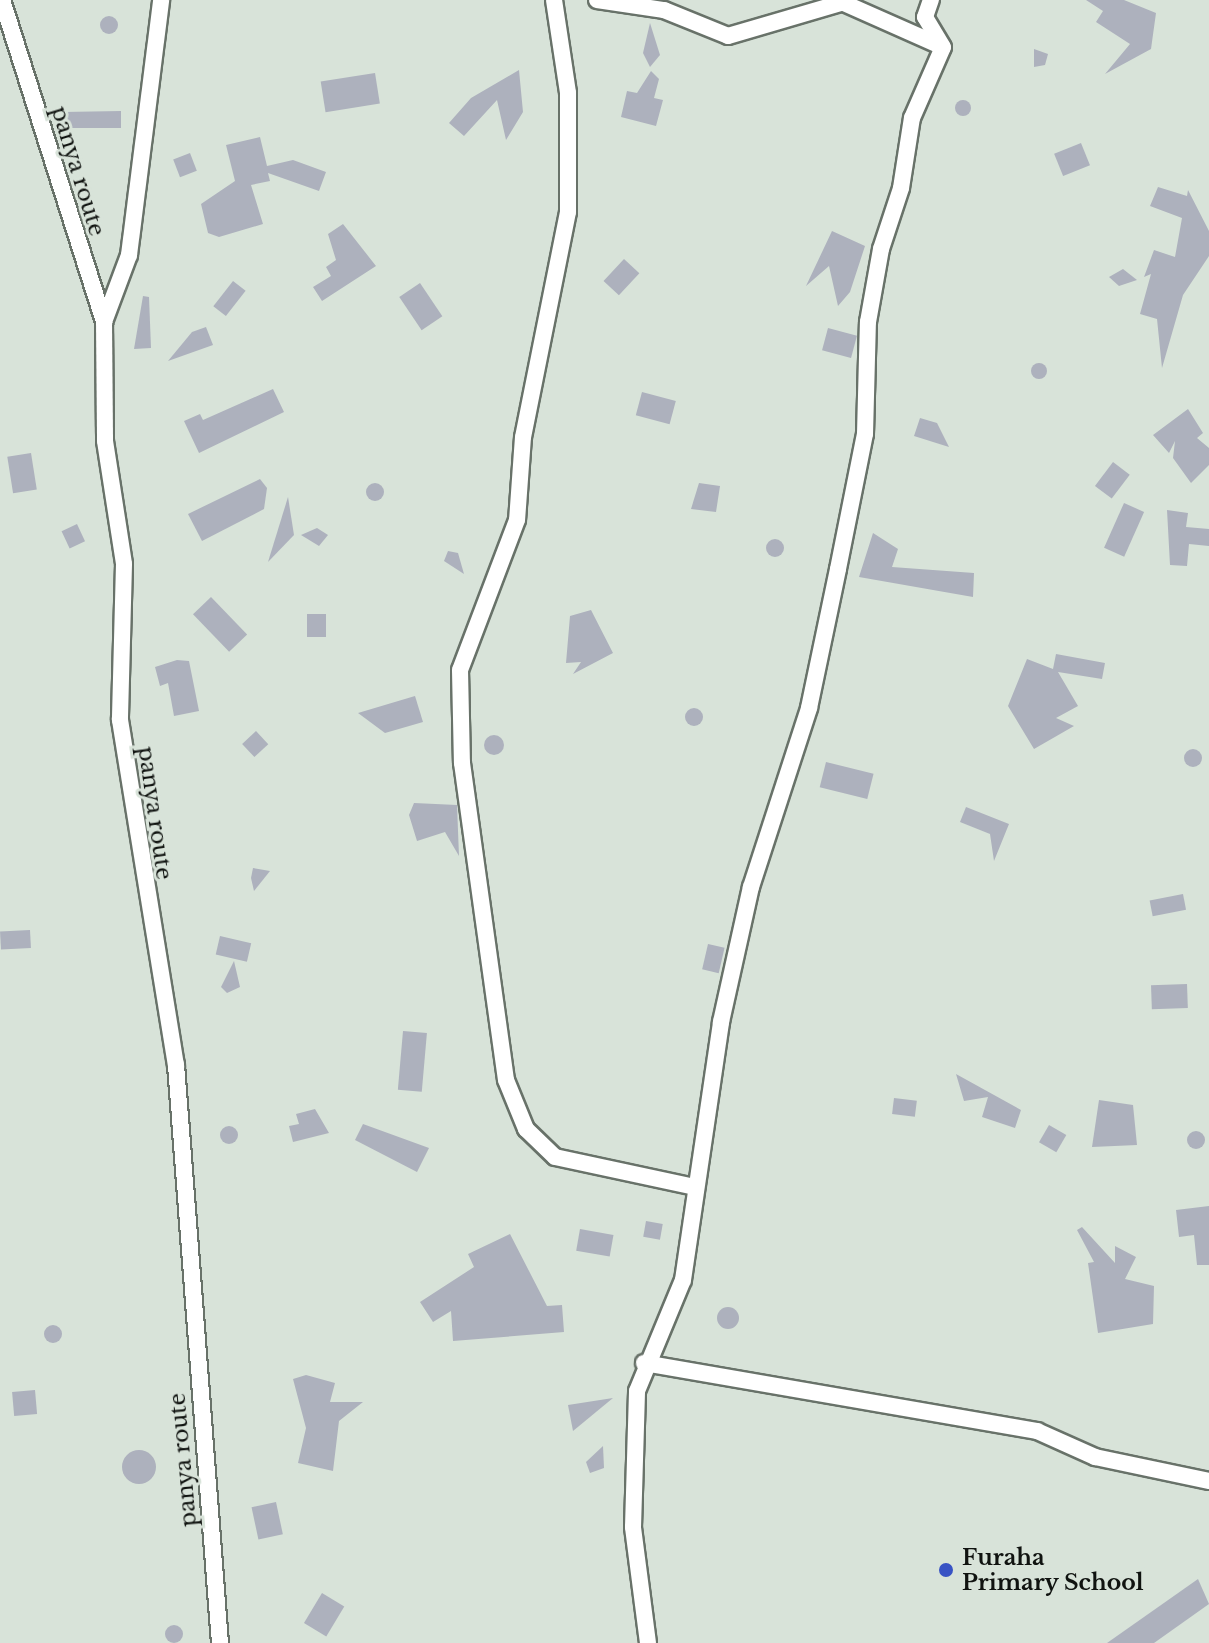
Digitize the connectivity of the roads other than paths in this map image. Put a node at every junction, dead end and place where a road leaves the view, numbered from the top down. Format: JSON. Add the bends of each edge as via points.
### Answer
{"nodes":[{"id":1,"x":2,"y":0,"type":"edge"},
{"id":2,"x":161,"y":0,"type":"edge"},
{"id":3,"x":554,"y":0,"type":"edge"},
{"id":4,"x":597,"y":0,"type":"edge"},
{"id":5,"x":931,"y":0,"type":"edge"},
{"id":6,"x":839,"y":1,"type":"edge"},
{"id":7,"x":943,"y":47,"type":"junction"},
{"id":8,"x":104,"y":322,"type":"junction"},
{"id":9,"x":695,"y":1187,"type":"junction"},
{"id":10,"x":644,"y":1363,"type":"junction"},
{"id":11,"x":1209,"y":1481,"type":"edge"},
{"id":12,"x":220,"y":1643,"type":"edge"},
{"id":13,"x":648,"y":1643,"type":"edge"}],
"edges":[{"from":1,"to":8,"type":"street","name":"panya route"},
{"from":2,"to":8,"type":"street","via":[[129,255]]},
{"from":3,"to":9,"type":"street","via":[[568,93],[568,212],[523,437],[517,520],[460,670],[462,763],[506,1080],[526,1129],[555,1157]]},
{"from":4,"to":6,"type":"street","via":[[664,10],[728,36]]},
{"from":5,"to":7,"type":"street","via":[[925,17]]},
{"from":6,"to":7,"type":"street"},
{"from":7,"to":9,"type":"street","via":[[912,118],[901,188],[881,249],[868,322],[865,434],[809,708],[751,887]]},
{"from":8,"to":12,"type":"street","name":"panya route","via":[[105,441],[124,564],[120,720],[176,1065]]},
{"from":9,"to":10,"type":"street","via":[[683,1280]]},
{"from":10,"to":11,"type":"street","via":[[1037,1431],[1095,1457]]},
{"from":10,"to":13,"type":"street","via":[[633,1432],[633,1513]]}]}
